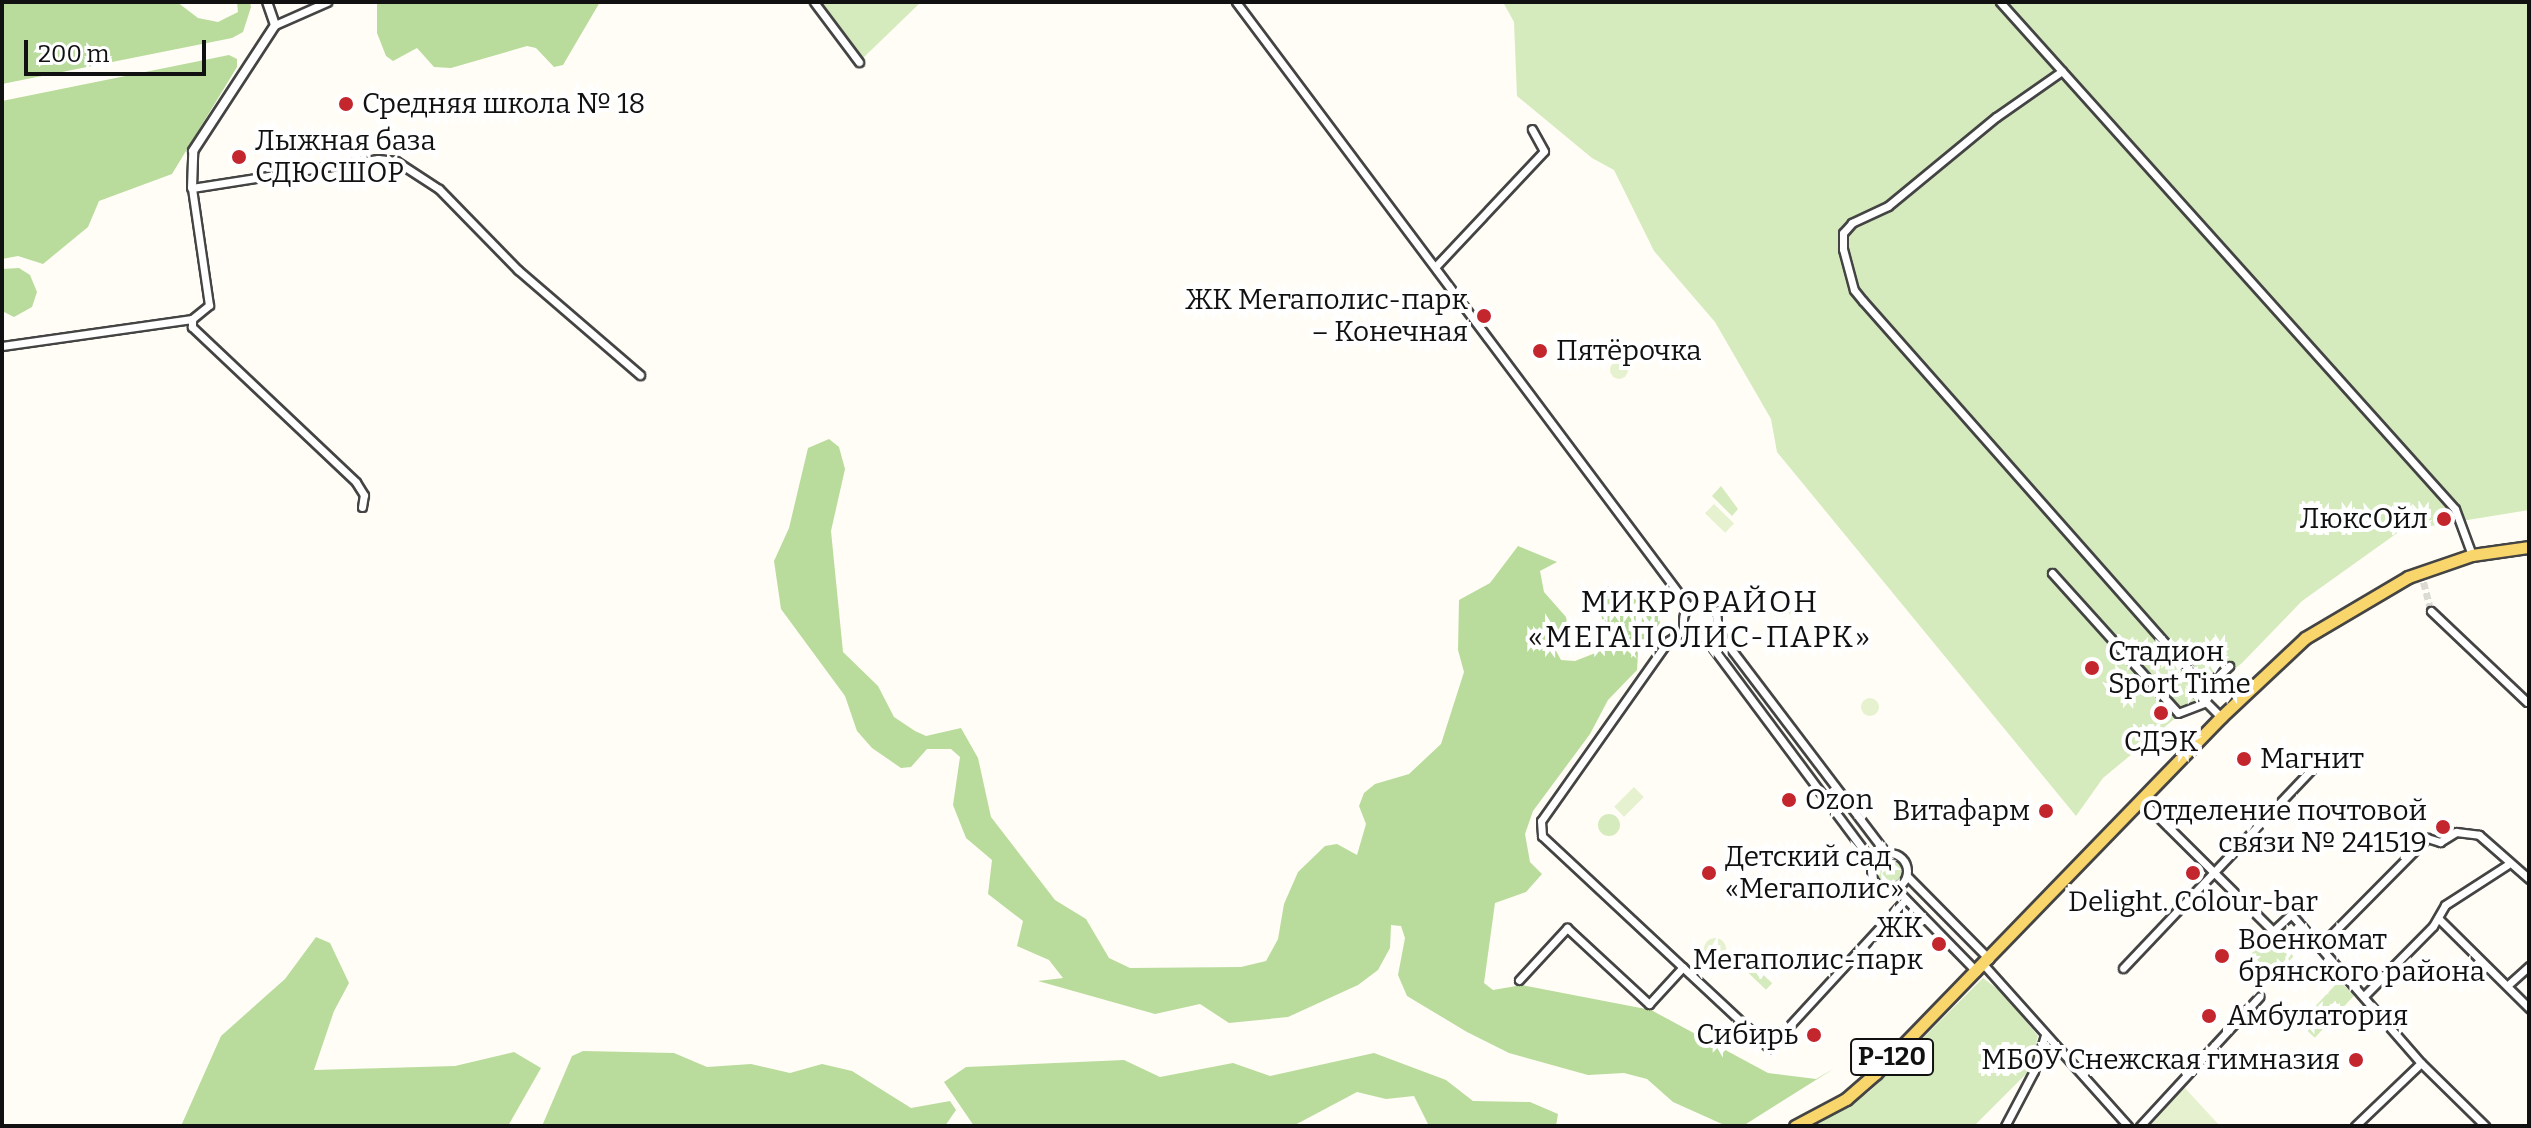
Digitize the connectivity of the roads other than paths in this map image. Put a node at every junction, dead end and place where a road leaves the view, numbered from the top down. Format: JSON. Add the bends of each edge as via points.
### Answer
{"nodes":[{"id":1,"x":267,"y":2,"type":"edge"},
{"id":2,"x":327,"y":2,"type":"edge"},
{"id":3,"x":814,"y":2,"type":"edge"},
{"id":4,"x":1236,"y":2,"type":"edge"},
{"id":5,"x":2000,"y":2,"type":"edge"},
{"id":6,"x":275,"y":25,"type":"junction"},
{"id":7,"x":859,"y":62,"type":"dead end"},
{"id":8,"x":2062,"y":71,"type":"junction"},
{"id":9,"x":1532,"y":129,"type":"dead end"},
{"id":10,"x":192,"y":188,"type":"junction"},
{"id":11,"x":1437,"y":265,"type":"junction"},
{"id":12,"x":192,"y":319,"type":"junction"},
{"id":13,"x":2,"y":346,"type":"edge"},
{"id":14,"x":640,"y":375,"type":"dead end"},
{"id":15,"x":362,"y":507,"type":"dead end"},
{"id":16,"x":2529,"y":547,"type":"edge"},
{"id":17,"x":2472,"y":555,"type":"junction"},
{"id":18,"x":2052,"y":573,"type":"dead end"},
{"id":19,"x":1689,"y":607,"type":"junction"},
{"id":20,"x":2431,"y":611,"type":"tunnel mouth"},
{"id":21,"x":1715,"y":628,"type":"junction"},
{"id":22,"x":1686,"y":629,"type":"junction"},
{"id":23,"x":1704,"y":636,"type":"junction"},
{"id":24,"x":2229,"y":666,"type":"dead end"},
{"id":25,"x":2205,"y":688,"type":"junction"},
{"id":26,"x":2206,"y":702,"type":"junction"},
{"id":27,"x":2527,"y":702,"type":"dead end"},
{"id":28,"x":2221,"y":717,"type":"junction"},
{"id":29,"x":2311,"y":770,"type":"dead end"},
{"id":30,"x":2142,"y":801,"type":"junction"},
{"id":31,"x":1886,"y":853,"type":"junction"},
{"id":32,"x":1873,"y":863,"type":"junction"},
{"id":33,"x":2507,"y":865,"type":"junction"},
{"id":34,"x":2213,"y":873,"type":"junction"},
{"id":35,"x":1907,"y":876,"type":"junction"},
{"id":36,"x":2529,"y":879,"type":"edge"},
{"id":37,"x":1895,"y":888,"type":"junction"},
{"id":38,"x":1906,"y":899,"type":"junction"},
{"id":39,"x":2439,"y":919,"type":"junction"},
{"id":40,"x":2321,"y":945,"type":"junction"},
{"id":41,"x":1983,"y":965,"type":"junction"},
{"id":42,"x":2529,"y":966,"type":"edge"},
{"id":43,"x":1683,"y":967,"type":"junction"},
{"id":44,"x":2123,"y":968,"type":"dead end"},
{"id":45,"x":1519,"y":980,"type":"dead end"},
{"id":46,"x":2504,"y":982,"type":"junction"},
{"id":47,"x":2364,"y":996,"type":"junction"},
{"id":48,"x":2259,"y":997,"type":"dead end"},
{"id":49,"x":2529,"y":1008,"type":"edge"},
{"id":50,"x":2045,"y":1035,"type":"junction"},
{"id":51,"x":2421,"y":1063,"type":"junction"},
{"id":52,"x":1795,"y":1126,"type":"edge"},
{"id":53,"x":2005,"y":1126,"type":"edge"},
{"id":54,"x":2128,"y":1126,"type":"edge"},
{"id":55,"x":2140,"y":1126,"type":"edge"},
{"id":56,"x":2355,"y":1126,"type":"edge"},
{"id":57,"x":2485,"y":1126,"type":"edge"}],
"edges":[{"from":1,"to":6,"type":"street"},
{"from":2,"to":6,"type":"street"},
{"from":3,"to":7,"type":"street"},
{"from":4,"to":11,"type":"street"},
{"from":5,"to":8,"type":"street"},
{"from":6,"to":10,"type":"street","via":[[193,151]]},
{"from":8,"to":17,"type":"street","via":[[2455,509]]},
{"from":8,"to":25,"type":"street","via":[[1996,117],[1888,206],[1852,223],[1843,233],[1843,249],[1854,290],[1863,301]]},
{"from":9,"to":11,"type":"street","via":[[1544,151]]},
{"from":10,"to":12,"type":"street","via":[[209,305]]},
{"from":10,"to":14,"type":"street","via":[[378,159],[396,161],[439,189],[524,276]]},
{"from":11,"to":19,"type":"street"},
{"from":12,"to":13,"type":"street"},
{"from":12,"to":15,"type":"street","via":[[196,334],[356,482],[364,495]]},
{"from":16,"to":17,"type":"main road","number":"Р-120"},
{"from":17,"to":28,"type":"main road","number":"Р-120","via":[[2408,577],[2349,608],[2305,638]]},
{"from":18,"to":26,"type":"street","via":[[2178,713]]},
{"from":19,"to":21,"type":"street","via":[[1711,607]]},
{"from":19,"to":22,"type":"street"},
{"from":20,"to":27,"type":"street"},
{"from":21,"to":23,"type":"street"},
{"from":21,"to":31,"type":"street"},
{"from":22,"to":23,"type":"street"},
{"from":22,"to":43,"type":"street","via":[[1668,641],[1539,827],[1542,836]]},
{"from":23,"to":32,"type":"street"},
{"from":24,"to":25,"type":"street"},
{"from":25,"to":26,"type":"street","via":[[2198,694]]},
{"from":26,"to":28,"type":"street"},
{"from":28,"to":30,"type":"main road","number":"Р-120"},
{"from":29,"to":34,"type":"street"},
{"from":30,"to":34,"type":"street"},
{"from":30,"to":41,"type":"main road","number":"Р-120"},
{"from":31,"to":32,"type":"street"},
{"from":31,"to":35,"type":"street","via":[[1903,859]]},
{"from":32,"to":37,"type":"street","via":[[1876,883]]},
{"from":33,"to":36,"type":"street"},
{"from":33,"to":39,"type":"street","via":[[2445,905]]},
{"from":33,"to":40,"type":"street","via":[[2487,840],[2456,832],[2440,842],[2421,842]]},
{"from":34,"to":40,"type":"street","via":[[2273,931],[2291,914]]},
{"from":34,"to":44,"type":"street"},
{"from":35,"to":37,"type":"street"},
{"from":35,"to":41,"type":"street"},
{"from":37,"to":38,"type":"street"},
{"from":38,"to":41,"type":"street"},
{"from":38,"to":43,"type":"street","via":[[1769,1048]]},
{"from":39,"to":46,"type":"street"},
{"from":39,"to":47,"type":"street"},
{"from":40,"to":47,"type":"street"},
{"from":41,"to":50,"type":"street"},
{"from":41,"to":52,"type":"main road","number":"Р-120","via":[[1859,1089]]},
{"from":42,"to":46,"type":"street"},
{"from":43,"to":45,"type":"street","via":[[1649,1004],[1567,928]]},
{"from":46,"to":49,"type":"street"},
{"from":47,"to":51,"type":"street"},
{"from":48,"to":55,"type":"street"},
{"from":50,"to":53,"type":"street","via":[[2034,1071]]},
{"from":50,"to":54,"type":"street"},
{"from":51,"to":56,"type":"street"},
{"from":51,"to":57,"type":"street"}]}
